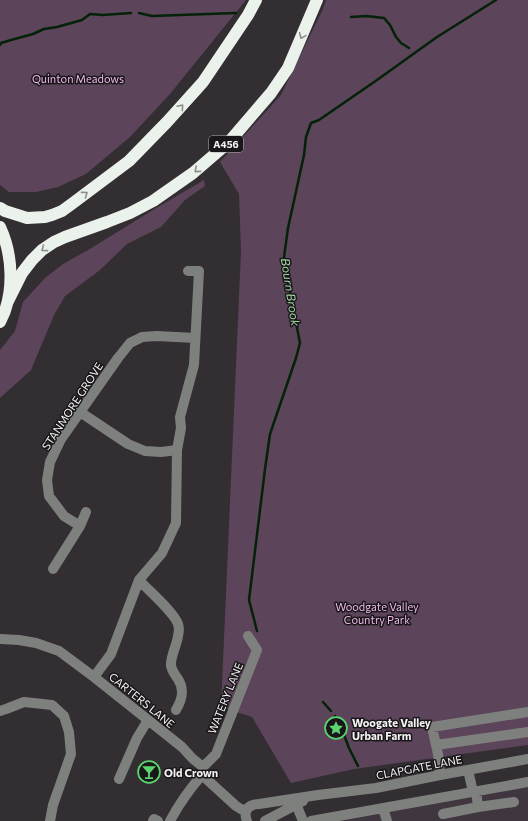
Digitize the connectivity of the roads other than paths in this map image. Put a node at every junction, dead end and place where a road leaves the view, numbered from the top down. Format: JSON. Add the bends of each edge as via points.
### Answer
{"nodes":[{"id":1,"x":256,"y":0,"type":"edge"},
{"id":2,"x":317,"y":0,"type":"edge"},
{"id":3,"x":0,"y":208,"type":"edge"},
{"id":4,"x":0,"y":227,"type":"edge"},
{"id":5,"x":188,"y":271,"type":"dead end"},
{"id":6,"x":8,"y":301,"type":"junction"},
{"id":7,"x":0,"y":322,"type":"edge"},
{"id":8,"x":195,"y":338,"type":"junction"},
{"id":9,"x":80,"y":412,"type":"junction"},
{"id":10,"x":177,"y":450,"type":"junction"},
{"id":11,"x":86,"y":512,"type":"dead end"},
{"id":12,"x":80,"y":526,"type":"junction"},
{"id":13,"x":53,"y":570,"type":"dead end"},
{"id":14,"x":139,"y":580,"type":"junction"},
{"id":15,"x":248,"y":636,"type":"dead end"},
{"id":16,"x":0,"y":639,"type":"edge"},
{"id":17,"x":94,"y":676,"type":"junction"},
{"id":18,"x":176,"y":710,"type":"dead end"},
{"id":19,"x":0,"y":711,"type":"edge"},
{"id":20,"x":528,"y":712,"type":"edge"},
{"id":21,"x":148,"y":720,"type":"junction"},
{"id":22,"x":528,"y":732,"type":"edge"},
{"id":23,"x":436,"y":745,"type":"junction"},
{"id":24,"x":528,"y":759,"type":"edge"},
{"id":25,"x":468,"y":770,"type":"junction"},
{"id":26,"x":203,"y":771,"type":"junction"},
{"id":27,"x":440,"y":775,"type":"junction"},
{"id":28,"x":119,"y":779,"type":"dead end"},
{"id":29,"x":528,"y":782,"type":"edge"},
{"id":30,"x":474,"y":791,"type":"junction"},
{"id":31,"x":314,"y":796,"type":"junction"},
{"id":32,"x":514,"y":802,"type":"dead end"},
{"id":33,"x":259,"y":804,"type":"junction"},
{"id":34,"x":296,"y":804,"type":"junction"},
{"id":35,"x":478,"y":807,"type":"junction"},
{"id":36,"x":383,"y":808,"type":"junction"},
{"id":37,"x":443,"y":814,"type":"dead end"},
{"id":38,"x":247,"y":816,"type":"edge"},
{"id":39,"x":329,"y":820,"type":"edge"},
{"id":40,"x":50,"y":821,"type":"edge"},
{"id":41,"x":153,"y":821,"type":"edge"},
{"id":42,"x":158,"y":821,"type":"edge"},
{"id":43,"x":170,"y":821,"type":"edge"},
{"id":44,"x":265,"y":821,"type":"edge"},
{"id":45,"x":303,"y":821,"type":"edge"},
{"id":46,"x":311,"y":821,"type":"edge"},
{"id":47,"x":387,"y":821,"type":"edge"}],
"edges":[{"from":3,"to":1,"type":"highway","one_way":true,"via":[[27,218],[52,215],[74,203],[129,161],[203,82]]},
{"from":2,"to":6,"type":"highway","number":"A456","one_way":true,"via":[[288,68],[271,93],[229,142],[194,173],[153,201],[118,218],[54,242],[42,250],[22,273]]},
{"from":4,"to":6,"type":"highway","via":[[10,261]]},
{"from":5,"to":8,"type":"street","via":[[199,271]]},
{"from":6,"to":7,"type":"highway"},
{"from":8,"to":9,"type":"street","name":"STANMORE GROVE","via":[[142,337],[130,343]]},
{"from":8,"to":10,"type":"street","via":[[194,365],[180,416]]},
{"from":9,"to":10,"type":"street","via":[[128,444],[145,451]]},
{"from":9,"to":12,"type":"street","name":"STANMORE GROVE","via":[[61,439],[50,462],[47,480],[49,496],[64,516]]},
{"from":10,"to":14,"type":"street","via":[[176,523],[162,553]]},
{"from":11,"to":12,"type":"street"},
{"from":12,"to":13,"type":"street"},
{"from":14,"to":17,"type":"street","via":[[111,654]]},
{"from":14,"to":18,"type":"street","via":[[172,614],[178,624],[171,666],[183,694]]},
{"from":15,"to":26,"type":"street","name":"WATERY LANE","via":[[257,650],[216,754]]},
{"from":16,"to":17,"type":"street","name":"CARTERS LANE","via":[[36,643],[59,651]]},
{"from":17,"to":21,"type":"street","name":"CARTERS LANE"},
{"from":19,"to":40,"type":"street","via":[[24,702],[52,705],[64,716],[69,732],[71,754]]},
{"from":20,"to":23,"type":"street","via":[[432,727]]},
{"from":21,"to":26,"type":"street","name":"CARTERS LANE","via":[[182,747]]},
{"from":21,"to":28,"type":"street"},
{"from":22,"to":23,"type":"street"},
{"from":23,"to":27,"type":"street"},
{"from":24,"to":25,"type":"street","name":"CLAPGATE LANE"},
{"from":25,"to":27,"type":"street","name":"CLAPGATE LANE"},
{"from":25,"to":30,"type":"street"},
{"from":26,"to":38,"type":"street","name":"CARTERS LANE"},
{"from":26,"to":43,"type":"street"},
{"from":27,"to":31,"type":"street","name":"CLAPGATE LANE","via":[[376,788]]},
{"from":29,"to":30,"type":"street"},
{"from":30,"to":35,"type":"street"},
{"from":30,"to":36,"type":"street"},
{"from":31,"to":33,"type":"street","name":"CLAPGATE LANE"},
{"from":31,"to":34,"type":"street","name":"CLAPGATE LANE"},
{"from":32,"to":35,"type":"street"},
{"from":33,"to":38,"type":"street","via":[[251,805]]},
{"from":33,"to":44,"type":"street","via":[[266,812]]},
{"from":34,"to":44,"type":"street","name":"CLAPGATE LANE"},
{"from":34,"to":45,"type":"street"},
{"from":35,"to":37,"type":"street"},
{"from":36,"to":39,"type":"street"},
{"from":36,"to":47,"type":"street"},
{"from":39,"to":46,"type":"street"},
{"from":41,"to":42,"type":"street"}]}
